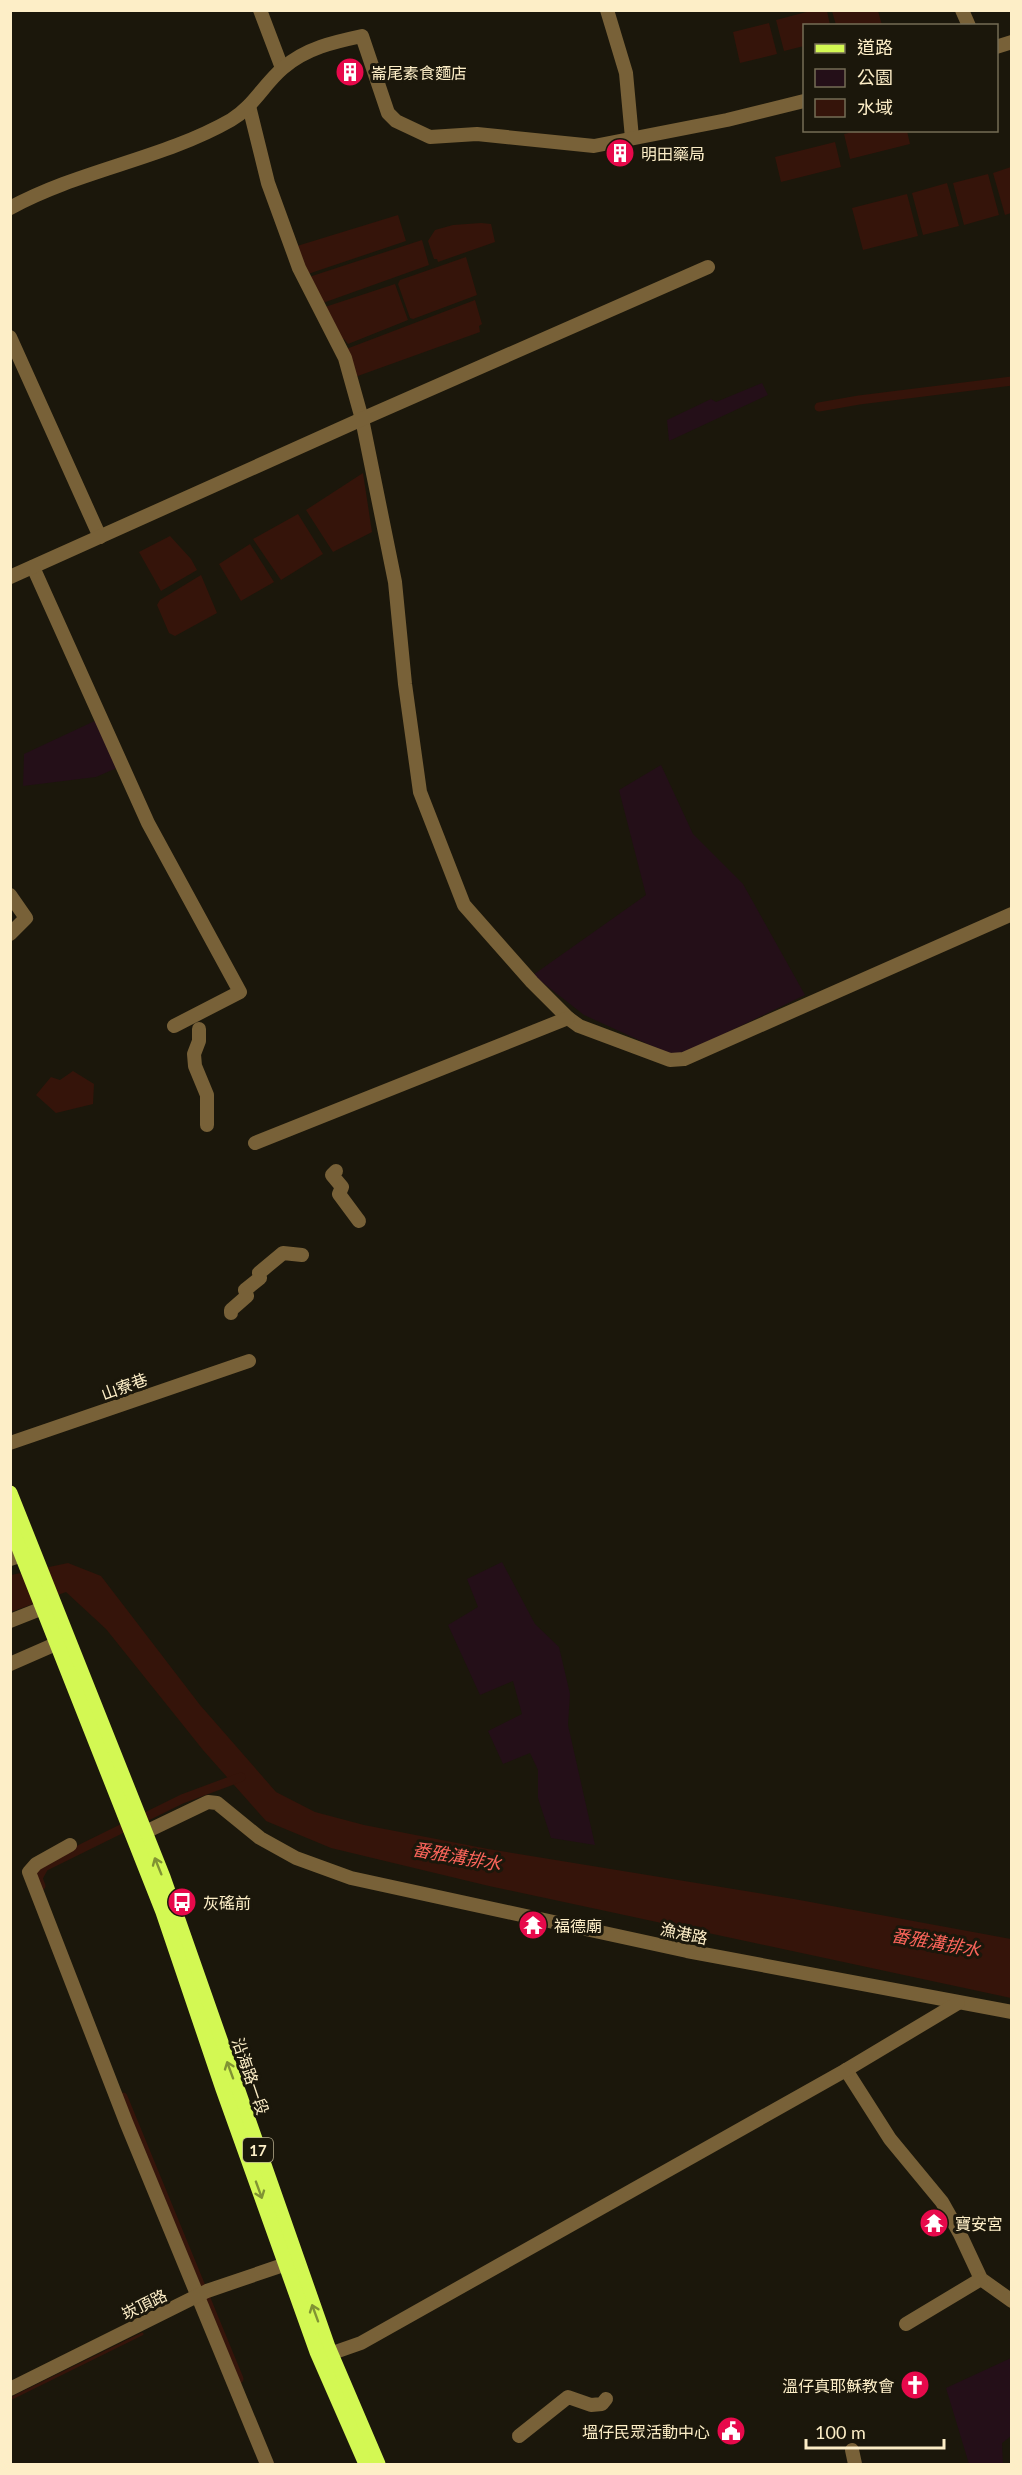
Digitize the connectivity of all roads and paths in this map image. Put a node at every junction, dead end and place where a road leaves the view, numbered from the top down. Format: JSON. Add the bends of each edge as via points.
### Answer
{"nodes":[{"id":1,"x":260,"y":10,"type":"edge"},
{"id":2,"x":607,"y":10,"type":"edge"},
{"id":3,"x":962,"y":10,"type":"edge"},
{"id":4,"x":968,"y":24,"type":"edge"},
{"id":5,"x":282,"y":68,"type":"junction"},
{"id":6,"x":803,"y":100,"type":"edge"},
{"id":7,"x":249,"y":106,"type":"junction"},
{"id":8,"x":632,"y":138,"type":"junction"},
{"id":9,"x":10,"y":208,"type":"edge"},
{"id":10,"x":708,"y":267,"type":"dead end"},
{"id":11,"x":10,"y":337,"type":"edge"},
{"id":12,"x":362,"y":419,"type":"junction"},
{"id":13,"x":100,"y":537,"type":"junction"},
{"id":14,"x":33,"y":567,"type":"junction"},
{"id":15,"x":10,"y":577,"type":"edge"},
{"id":16,"x":10,"y":895,"type":"edge"},
{"id":17,"x":1011,"y":914,"type":"edge"},
{"id":18,"x":10,"y":934,"type":"edge"},
{"id":19,"x":568,"y":1018,"type":"junction"},
{"id":20,"x":174,"y":1026,"type":"dead end"},
{"id":21,"x":199,"y":1029,"type":"dead end"},
{"id":22,"x":207,"y":1125,"type":"dead end"},
{"id":23,"x":255,"y":1143,"type":"dead end"},
{"id":24,"x":336,"y":1172,"type":"dead end"},
{"id":25,"x":359,"y":1221,"type":"dead end"},
{"id":26,"x":302,"y":1255,"type":"dead end"},
{"id":27,"x":231,"y":1313,"type":"dead end"},
{"id":28,"x":249,"y":1361,"type":"dead end"},
{"id":29,"x":10,"y":1443,"type":"edge"},
{"id":30,"x":10,"y":1493,"type":"edge"},
{"id":31,"x":10,"y":1525,"type":"edge"},
{"id":32,"x":25,"y":1556,"type":"edge"},
{"id":33,"x":48,"y":1603,"type":"junction"},
{"id":34,"x":10,"y":1621,"type":"edge"},
{"id":35,"x":58,"y":1642,"type":"junction"},
{"id":36,"x":10,"y":1664,"type":"edge"},
{"id":37,"x":132,"y":1816,"type":"junction"},
{"id":38,"x":140,"y":1835,"type":"junction"},
{"id":39,"x":70,"y":1845,"type":"dead end"},
{"id":40,"x":958,"y":2003,"type":"junction"},
{"id":41,"x":1011,"y":2012,"type":"edge"},
{"id":42,"x":846,"y":2070,"type":"junction"},
{"id":43,"x":291,"y":2262,"type":"junction"},
{"id":44,"x":981,"y":2279,"type":"junction"},
{"id":45,"x":196,"y":2296,"type":"junction"},
{"id":46,"x":1011,"y":2301,"type":"edge"},
{"id":47,"x":906,"y":2324,"type":"dead end"},
{"id":48,"x":325,"y":2355,"type":"junction"},
{"id":49,"x":10,"y":2389,"type":"edge"},
{"id":50,"x":606,"y":2399,"type":"dead end"},
{"id":51,"x":519,"y":2436,"type":"dead end"},
{"id":52,"x":852,"y":2450,"type":"dead end"},
{"id":53,"x":267,"y":2464,"type":"edge"},
{"id":54,"x":366,"y":2464,"type":"edge"},
{"id":55,"x":378,"y":2464,"type":"edge"},
{"id":56,"x":855,"y":2464,"type":"edge"}],
"edges":[{"from":1,"to":5,"type":"street"},
{"from":2,"to":8,"type":"street","via":[[626,73]]},
{"from":3,"to":4,"type":"street"},
{"from":5,"to":7,"type":"street"},
{"from":5,"to":8,"type":"street","via":[[307,51],[362,36],[388,113],[430,137],[477,134],[594,146]]},
{"from":6,"to":8,"type":"street"},
{"from":7,"to":9,"type":"street","via":[[232,119],[195,136],[63,183]]},
{"from":7,"to":12,"type":"street","via":[[268,183],[299,268],[345,358]]},
{"from":10,"to":12,"type":"street"},
{"from":11,"to":13,"type":"street"},
{"from":12,"to":13,"type":"street"},
{"from":12,"to":19,"type":"street","via":[[395,582],[420,792],[464,905]]},
{"from":13,"to":14,"type":"street"},
{"from":14,"to":15,"type":"street"},
{"from":14,"to":20,"type":"street","via":[[148,823],[240,992]]},
{"from":16,"to":18,"type":"street","via":[[26,918]]},
{"from":17,"to":19,"type":"street","via":[[684,1059],[658,1056],[579,1026]]},
{"from":19,"to":23,"type":"street"},
{"from":21,"to":22,"type":"street","via":[[194,1054],[207,1095]]},
{"from":24,"to":25,"type":"street","via":[[332,1176],[342,1187],[339,1194]]},
{"from":26,"to":27,"type":"street","via":[[283,1252],[259,1273],[260,1278],[245,1290],[247,1296]]},
{"from":28,"to":29,"type":"street","name":"山寮巷"},
{"from":30,"to":32,"type":"main road","number":"17"},
{"from":31,"to":32,"type":"main road","number":"17"},
{"from":32,"to":33,"type":"main road","number":"17"},
{"from":33,"to":34,"type":"street"},
{"from":33,"to":35,"type":"main road","number":"17"},
{"from":33,"to":37,"type":"main road","number":"17"},
{"from":35,"to":36,"type":"street"},
{"from":35,"to":37,"type":"main road","number":"17"},
{"from":37,"to":38,"type":"main road","number":"17"},
{"from":38,"to":40,"type":"street","name":"漁港路","via":[[208,1802],[217,1803],[260,1838],[296,1858],[351,1878],[687,1951]]},
{"from":38,"to":43,"type":"main road","name":"沿海路一段","number":"17","via":[[163,1877],[204,2014]]},
{"from":39,"to":45,"type":"street","via":[[29,1872]]},
{"from":40,"to":41,"type":"street","name":"漁港路"},
{"from":40,"to":42,"type":"street"},
{"from":42,"to":44,"type":"street","via":[[890,2139],[942,2202]]},
{"from":42,"to":48,"type":"street","via":[[361,2343]]},
{"from":43,"to":45,"type":"street","name":"崁頂路"},
{"from":43,"to":48,"type":"main road","name":"沿海路一段","number":"17"},
{"from":44,"to":46,"type":"street"},
{"from":44,"to":47,"type":"street"},
{"from":45,"to":49,"type":"street","name":"崁頂路"},
{"from":45,"to":53,"type":"street"},
{"from":48,"to":54,"type":"main road","name":"沿海路一段","number":"17"},
{"from":48,"to":55,"type":"main road","name":"沿海路一段","number":"17"},
{"from":50,"to":51,"type":"street","via":[[602,2404],[591,2405],[568,2397]]},
{"from":52,"to":56,"type":"street"}]}
